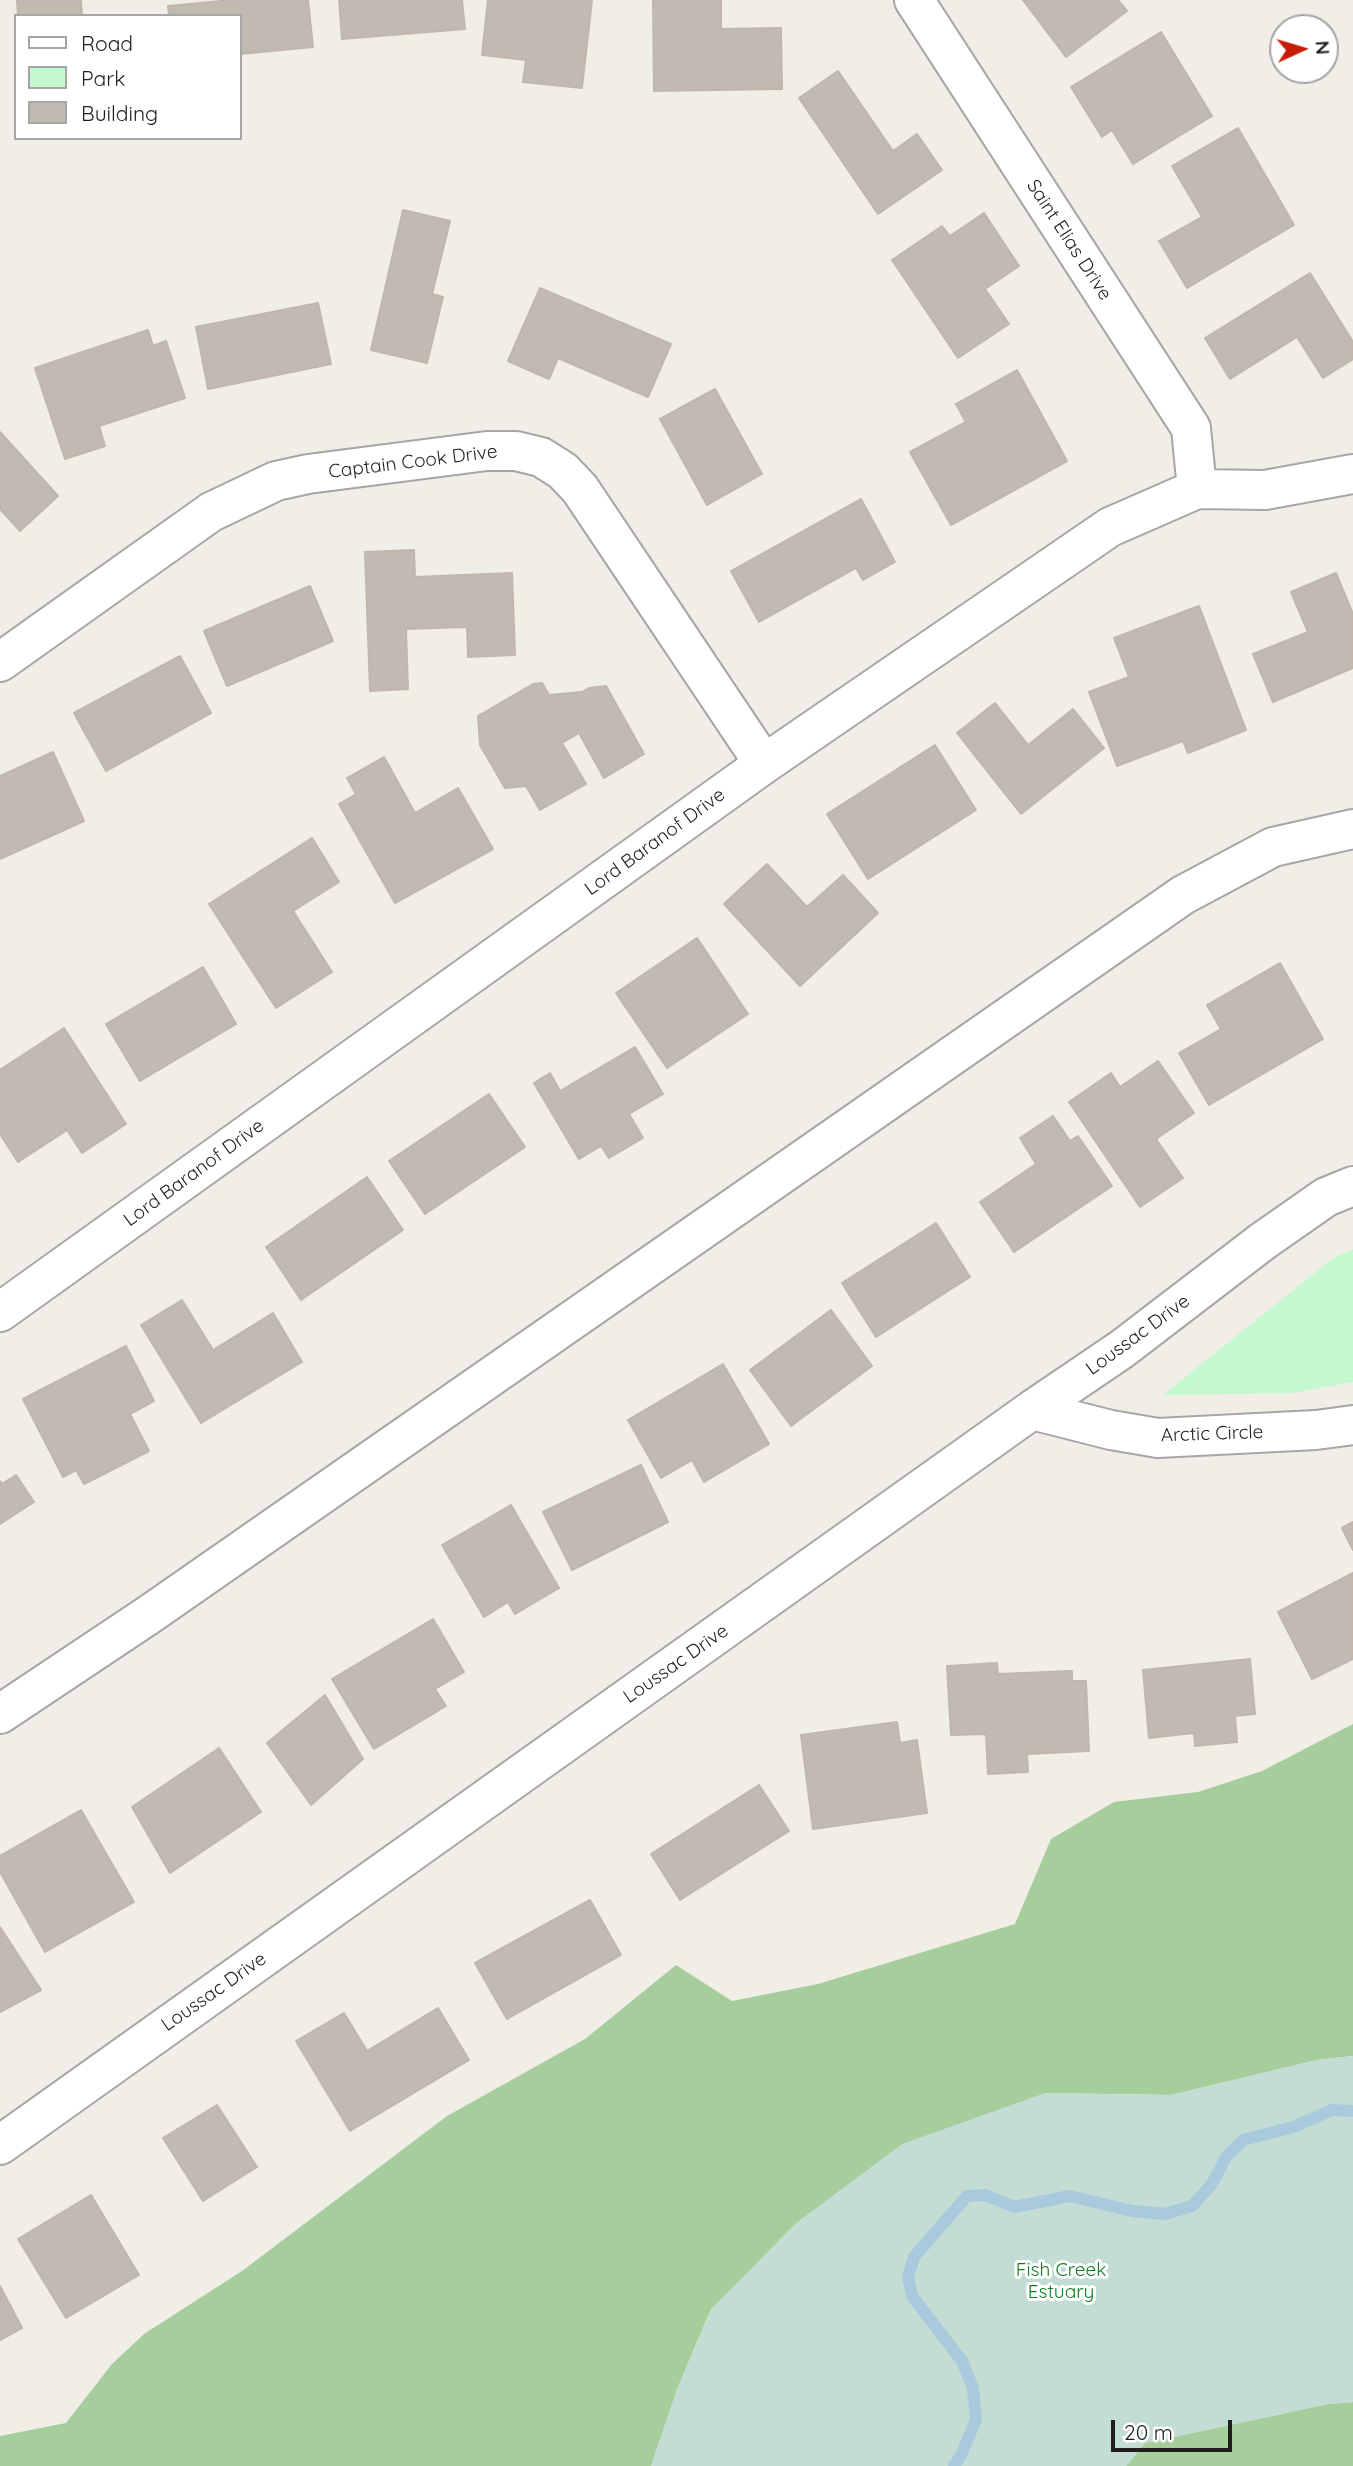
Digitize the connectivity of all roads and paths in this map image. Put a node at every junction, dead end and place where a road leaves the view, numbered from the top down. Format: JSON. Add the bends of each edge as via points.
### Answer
{"nodes":[{"id":1,"x":914,"y":0,"type":"edge"},
{"id":2,"x":1353,"y":474,"type":"edge"},
{"id":3,"x":1197,"y":489,"type":"junction"},
{"id":4,"x":0,"y":662,"type":"edge"},
{"id":5,"x":764,"y":764,"type":"junction"},
{"id":6,"x":1353,"y":829,"type":"edge"},
{"id":7,"x":1353,"y":1185,"type":"edge"},
{"id":8,"x":0,"y":1312,"type":"edge"},
{"id":9,"x":1032,"y":1410,"type":"junction"},
{"id":10,"x":1353,"y":1425,"type":"edge"},
{"id":11,"x":0,"y":1714,"type":"edge"},
{"id":12,"x":0,"y":2145,"type":"edge"}],
"edges":[{"from":1,"to":3,"type":"street","name":"Saint Elias Drive","via":[[1191,428]]},
{"from":2,"to":3,"type":"street","name":"Lord Baranof Drive","via":[[1265,490]]},
{"from":3,"to":5,"type":"street","name":"Lord Baranof Drive","via":[[1110,527]]},
{"from":4,"to":5,"type":"street","name":"Captain Cook Drive","via":[[211,512],[276,481],[445,456],[516,451],[541,457],[580,488]]},
{"from":5,"to":8,"type":"street","name":"Lord Baranof Drive"},
{"from":6,"to":11,"type":"street","via":[[1273,846],[1184,895]]},
{"from":7,"to":9,"type":"street","name":"Loussac Drive","via":[[1315,1205]]},
{"from":9,"to":10,"type":"street","name":"Arctic Circle","via":[[1158,1438]]},
{"from":9,"to":12,"type":"street","name":"Loussac Drive"}]}
